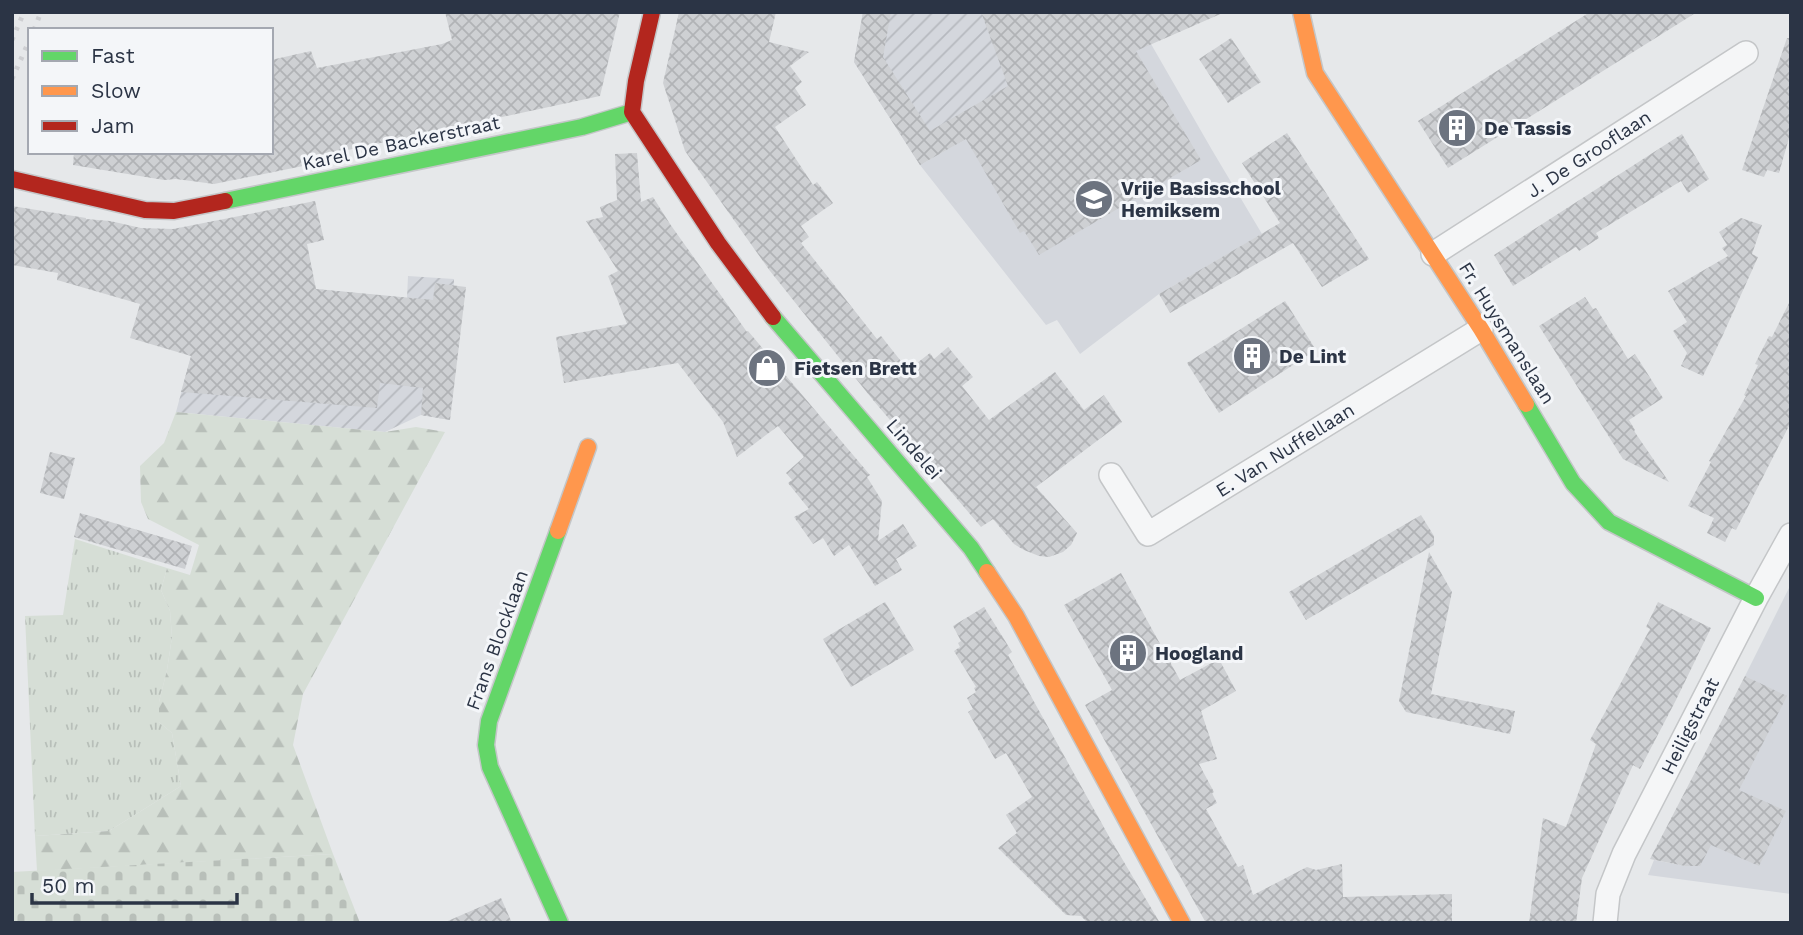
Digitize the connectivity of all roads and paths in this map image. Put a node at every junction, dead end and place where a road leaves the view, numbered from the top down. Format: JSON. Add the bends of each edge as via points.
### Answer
{"nodes":[{"id":1,"x":652,"y":12,"type":"edge"},
{"id":2,"x":1301,"y":12,"type":"edge"},
{"id":3,"x":1746,"y":53,"type":"dead end"},
{"id":4,"x":632,"y":113,"type":"junction"},
{"id":5,"x":12,"y":180,"type":"edge"},
{"id":6,"x":1433,"y":254,"type":"junction"},
{"id":7,"x":1481,"y":329,"type":"junction"},
{"id":8,"x":588,"y":447,"type":"dead end"},
{"id":9,"x":1111,"y":475,"type":"dead end"},
{"id":10,"x":1791,"y":535,"type":"edge"},
{"id":11,"x":1756,"y":597,"type":"junction"},
{"id":12,"x":560,"y":923,"type":"edge"},
{"id":13,"x":1182,"y":923,"type":"edge"},
{"id":14,"x":1605,"y":923,"type":"edge"}],
"edges":[{"from":1,"to":4,"type":"street"},
{"from":2,"to":6,"type":"street","name":"Fr. Huysmanslaan","via":[[1315,73]]},
{"from":3,"to":6,"type":"street","name":"J. De Grooflaan"},
{"from":4,"to":5,"type":"street","name":"Karel De Backerstraat","via":[[174,211],[145,210]]},
{"from":4,"to":13,"type":"street","name":"Lindelei","via":[[777,322],[971,548],[1016,616]]},
{"from":6,"to":7,"type":"street","name":"Fr. Huysmanslaan"},
{"from":7,"to":9,"type":"street","name":"E. Van Nuffellaan","via":[[1148,534]]},
{"from":7,"to":11,"type":"street","name":"Fr. Huysmanslaan","via":[[1573,483],[1609,522]]},
{"from":8,"to":12,"type":"street","name":"Frans Blocklaan","via":[[489,721],[486,745],[490,767]]},
{"from":10,"to":11,"type":"street","name":"Heiligstraat"},
{"from":11,"to":14,"type":"street","name":"Heiligstraat","via":[[1623,854],[1608,894]]}]}
